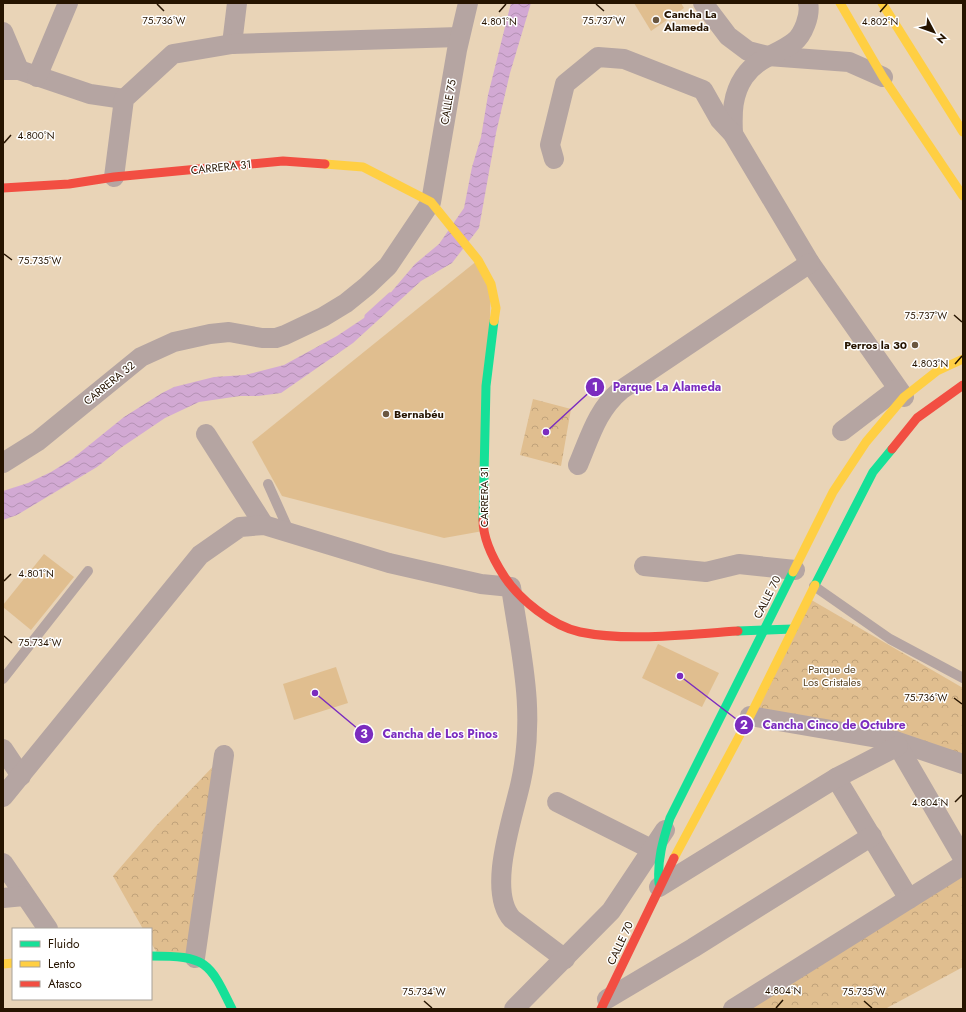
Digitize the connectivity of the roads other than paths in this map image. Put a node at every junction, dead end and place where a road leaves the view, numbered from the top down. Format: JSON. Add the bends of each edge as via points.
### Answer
{"nodes":[{"id":1,"x":68,"y":3,"type":"edge"},
{"id":2,"x":237,"y":3,"type":"edge"},
{"id":3,"x":468,"y":3,"type":"edge"},
{"id":4,"x":703,"y":3,"type":"edge"},
{"id":5,"x":808,"y":3,"type":"edge"},
{"id":6,"x":840,"y":3,"type":"edge"},
{"id":7,"x":882,"y":3,"type":"edge"},
{"id":8,"x":3,"y":32,"type":"edge"},
{"id":9,"x":460,"y":37,"type":"junction"},
{"id":10,"x":232,"y":44,"type":"junction"},
{"id":11,"x":768,"y":56,"type":"junction"},
{"id":12,"x":20,"y":72,"type":"edge"},
{"id":13,"x":883,"y":76,"type":"junction"},
{"id":14,"x":124,"y":99,"type":"junction"},
{"id":15,"x":963,"y":132,"type":"edge"},
{"id":16,"x":733,"y":134,"type":"junction"},
{"id":17,"x":554,"y":160,"type":"dead end"},
{"id":18,"x":114,"y":177,"type":"junction"},
{"id":19,"x":3,"y":188,"type":"edge"},
{"id":20,"x":963,"y":196,"type":"edge"},
{"id":21,"x":434,"y":206,"type":"junction"},
{"id":22,"x":810,"y":262,"type":"junction"},
{"id":23,"x":963,"y":359,"type":"edge"},
{"id":24,"x":963,"y":385,"type":"edge"},
{"id":25,"x":900,"y":393,"type":"junction"},
{"id":26,"x":842,"y":431,"type":"dead end"},
{"id":27,"x":206,"y":434,"type":"dead end"},
{"id":28,"x":3,"y":463,"type":"edge"},
{"id":29,"x":578,"y":465,"type":"dead end"},
{"id":30,"x":268,"y":484,"type":"dead end"},
{"id":31,"x":264,"y":525,"type":"junction"},
{"id":32,"x":290,"y":533,"type":"junction"},
{"id":33,"x":798,"y":562,"type":"junction"},
{"id":34,"x":818,"y":563,"type":"junction"},
{"id":35,"x":644,"y":566,"type":"dead end"},
{"id":36,"x":88,"y":571,"type":"dead end"},
{"id":37,"x":814,"y":586,"type":"junction"},
{"id":38,"x":511,"y":587,"type":"junction"},
{"id":39,"x":793,"y":629,"type":"junction"},
{"id":40,"x":764,"y":630,"type":"junction"},
{"id":41,"x":963,"y":678,"type":"edge"},
{"id":42,"x":3,"y":679,"type":"edge"},
{"id":43,"x":750,"y":716,"type":"junction"},
{"id":44,"x":896,"y":744,"type":"junction"},
{"id":45,"x":3,"y":749,"type":"edge"},
{"id":46,"x":224,"y":755,"type":"dead end"},
{"id":47,"x":963,"y":764,"type":"edge"},
{"id":48,"x":21,"y":776,"type":"junction"},
{"id":49,"x":836,"y":778,"type":"junction"},
{"id":50,"x":3,"y":797,"type":"edge"},
{"id":51,"x":557,"y":802,"type":"dead end"},
{"id":52,"x":666,"y":828,"type":"junction"},
{"id":53,"x":872,"y":836,"type":"junction"},
{"id":54,"x":651,"y":849,"type":"junction"},
{"id":55,"x":963,"y":858,"type":"edge"},
{"id":56,"x":3,"y":863,"type":"edge"},
{"id":57,"x":963,"y":865,"type":"edge"},
{"id":58,"x":660,"y":887,"type":"junction"},
{"id":59,"x":24,"y":896,"type":"junction"},
{"id":60,"x":3,"y":898,"type":"edge"},
{"id":61,"x":909,"y":899,"type":"junction"},
{"id":62,"x":47,"y":928,"type":"edge"},
{"id":63,"x":152,"y":956,"type":"edge"},
{"id":64,"x":195,"y":958,"type":"junction"},
{"id":65,"x":565,"y":960,"type":"junction"},
{"id":66,"x":604,"y":1004,"type":"edge"},
{"id":67,"x":232,"y":1009,"type":"edge"},
{"id":68,"x":514,"y":1009,"type":"edge"},
{"id":69,"x":733,"y":1009,"type":"edge"}],
"edges":[{"from":1,"to":12,"type":"street"},
{"from":2,"to":10,"type":"street"},
{"from":3,"to":9,"type":"street","name":"CALLE 75"},
{"from":4,"to":11,"type":"street","via":[[728,36],[748,52]]},
{"from":5,"to":11,"type":"street","via":[[808,20],[796,41]]},
{"from":6,"to":13,"type":"main road"},
{"from":7,"to":15,"type":"main road"},
{"from":8,"to":12,"type":"street"},
{"from":9,"to":10,"type":"street"},
{"from":9,"to":21,"type":"street","name":"CALLE 75"},
{"from":10,"to":14,"type":"street","via":[[173,54]]},
{"from":11,"to":13,"type":"street","via":[[849,62]]},
{"from":11,"to":16,"type":"street","via":[[750,70],[737,90],[732,109]]},
{"from":12,"to":14,"type":"street","via":[[90,94]]},
{"from":13,"to":20,"type":"main road"},
{"from":14,"to":18,"type":"street"},
{"from":16,"to":17,"type":"street","via":[[720,120],[703,90],[624,59],[598,57],[565,84],[550,145]]},
{"from":16,"to":22,"type":"street"},
{"from":18,"to":19,"type":"main road","name":"CARRERA 31","via":[[69,184]]},
{"from":18,"to":21,"type":"main road","name":"CARRERA 31","via":[[283,161],[341,166],[363,168]]},
{"from":21,"to":28,"type":"street","name":"CARRERA 32","via":[[388,266],[346,303],[276,338],[229,332],[210,334],[174,342],[141,357],[38,441]]},
{"from":21,"to":38,"type":"main road","name":"CARRERA 31","via":[[478,260],[491,284],[496,308],[486,386],[484,531],[493,559]]},
{"from":22,"to":25,"type":"street"},
{"from":22,"to":29,"type":"street","via":[[611,398],[597,418]]},
{"from":23,"to":25,"type":"main road","name":"CALLE 70"},
{"from":24,"to":34,"type":"main road","name":"CALLE 70","via":[[917,418],[874,472]]},
{"from":25,"to":26,"type":"street"},
{"from":25,"to":33,"type":"main road","name":"CALLE 70","via":[[833,492]]},
{"from":27,"to":31,"type":"street"},
{"from":30,"to":32,"type":"lane"},
{"from":31,"to":32,"type":"street"},
{"from":31,"to":48,"type":"street","via":[[240,527],[200,556]]},
{"from":32,"to":38,"type":"street","via":[[389,563],[481,584]]},
{"from":33,"to":34,"type":"main road"},
{"from":33,"to":35,"type":"street","via":[[739,564],[706,572]]},
{"from":33,"to":40,"type":"main road","name":"CALLE 70"},
{"from":34,"to":37,"type":"main road","name":"CALLE 70"},
{"from":36,"to":42,"type":"lane"},
{"from":37,"to":39,"type":"main road","name":"CALLE 70"},
{"from":37,"to":41,"type":"lane","via":[[890,639]]},
{"from":38,"to":40,"type":"main road","name":"CARRERA 31","via":[[545,617],[568,628],[592,635],[617,637]]},
{"from":38,"to":65,"type":"street","via":[[526,681],[528,724],[524,767],[504,852],[502,900],[512,919]]},
{"from":39,"to":40,"type":"main road","name":"CARRERA 31"},
{"from":39,"to":43,"type":"main road","name":"CALLE 70"},
{"from":40,"to":52,"type":"main road","name":"CALLE 70"},
{"from":43,"to":44,"type":"street"},
{"from":43,"to":58,"type":"main road","name":"CALLE 70"},
{"from":44,"to":47,"type":"street"},
{"from":44,"to":49,"type":"street"},
{"from":44,"to":55,"type":"street"},
{"from":45,"to":48,"type":"street"},
{"from":46,"to":64,"type":"street"},
{"from":48,"to":50,"type":"street"},
{"from":49,"to":53,"type":"street"},
{"from":49,"to":58,"type":"street"},
{"from":51,"to":54,"type":"street"},
{"from":52,"to":54,"type":"street"},
{"from":52,"to":58,"type":"main road","name":"CALLE 70","via":[[658,868]]},
{"from":53,"to":61,"type":"street"},
{"from":53,"to":66,"type":"street"},
{"from":54,"to":65,"type":"street","via":[[611,911]]},
{"from":56,"to":59,"type":"street"},
{"from":57,"to":61,"type":"street"},
{"from":58,"to":66,"type":"main road","name":"CALLE 70"},
{"from":59,"to":60,"type":"street"},
{"from":59,"to":62,"type":"street"},
{"from":61,"to":69,"type":"street"},
{"from":63,"to":64,"type":"main road"},
{"from":64,"to":67,"type":"main road","via":[[211,970]]},
{"from":65,"to":68,"type":"street"}]}
